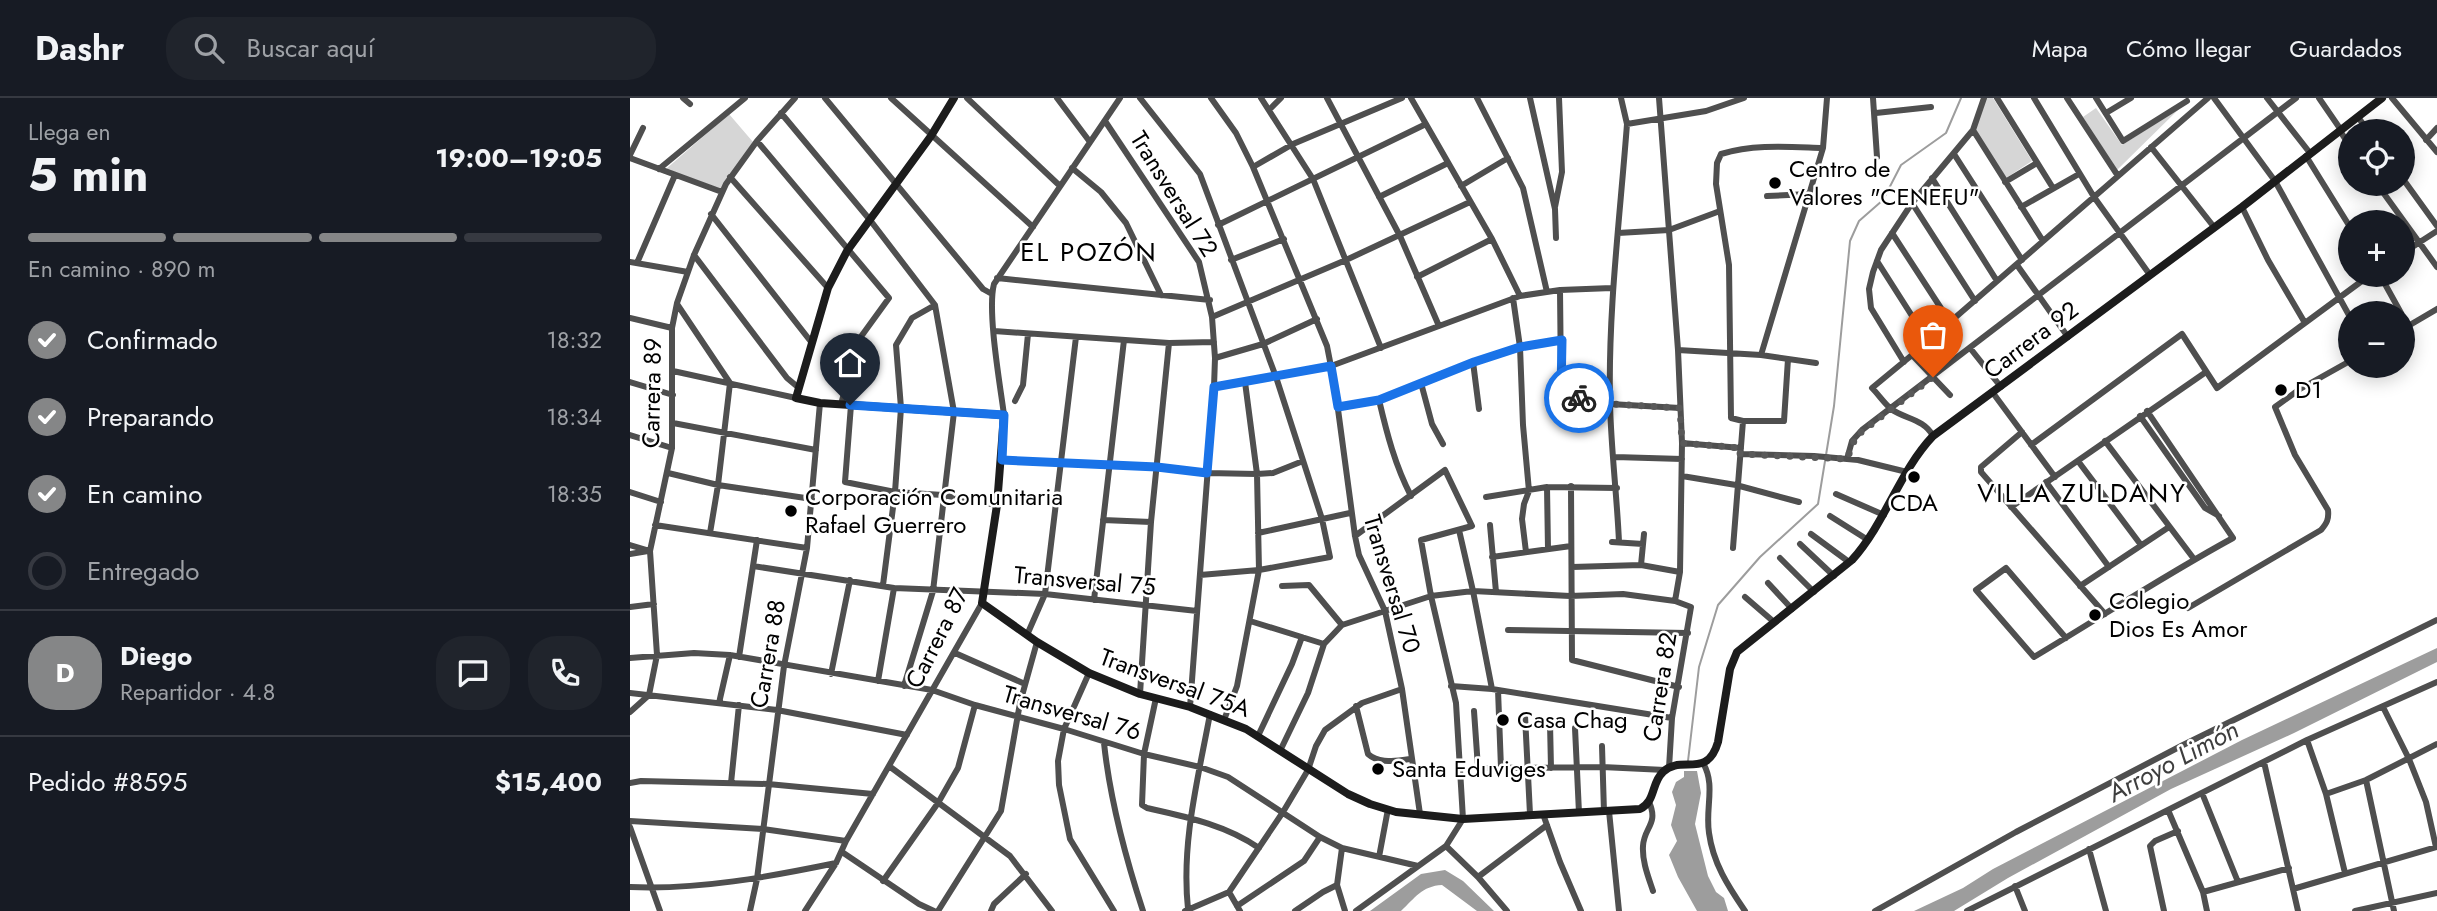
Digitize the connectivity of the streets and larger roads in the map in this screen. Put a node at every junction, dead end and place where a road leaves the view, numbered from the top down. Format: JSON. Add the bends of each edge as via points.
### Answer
{"nodes":[{"id":1,"x":683,"y":98,"type":"edge"},
{"id":2,"x":730,"y":98,"type":"edge"},
{"id":3,"x":745,"y":98,"type":"edge"},
{"id":4,"x":825,"y":98,"type":"edge"},
{"id":5,"x":891,"y":98,"type":"edge"},
{"id":6,"x":954,"y":98,"type":"edge"},
{"id":7,"x":967,"y":98,"type":"edge"},
{"id":8,"x":1057,"y":98,"type":"edge"},
{"id":9,"x":1140,"y":98,"type":"edge"},
{"id":10,"x":1211,"y":98,"type":"edge"},
{"id":11,"x":1261,"y":98,"type":"edge"},
{"id":12,"x":1281,"y":98,"type":"edge"},
{"id":13,"x":1327,"y":98,"type":"edge"},
{"id":14,"x":1402,"y":98,"type":"edge"},
{"id":15,"x":1411,"y":98,"type":"edge"},
{"id":16,"x":1478,"y":98,"type":"edge"},
{"id":17,"x":1530,"y":98,"type":"edge"},
{"id":18,"x":1559,"y":98,"type":"edge"},
{"id":19,"x":1621,"y":98,"type":"edge"},
{"id":20,"x":1659,"y":98,"type":"edge"},
{"id":21,"x":1744,"y":98,"type":"edge"},
{"id":22,"x":1827,"y":98,"type":"edge"},
{"id":23,"x":1873,"y":98,"type":"edge"},
{"id":24,"x":1984,"y":98,"type":"edge"},
{"id":25,"x":1997,"y":98,"type":"edge"},
{"id":26,"x":2034,"y":98,"type":"edge"},
{"id":27,"x":2080,"y":98,"type":"edge"},
{"id":28,"x":2096,"y":98,"type":"edge"},
{"id":29,"x":2131,"y":98,"type":"edge"},
{"id":30,"x":2208,"y":98,"type":"edge"},
{"id":31,"x":2214,"y":98,"type":"edge"},
{"id":32,"x":2267,"y":98,"type":"edge"},
{"id":33,"x":2296,"y":98,"type":"edge"},
{"id":34,"x":2319,"y":98,"type":"edge"},
{"id":35,"x":2392,"y":98,"type":"edge"},
{"id":36,"x":2186,"y":99,"type":"edge"},
{"id":37,"x":790,"y":100,"type":"edge"},
{"id":38,"x":1117,"y":100,"type":"edge"},
{"id":39,"x":1729,"y":100,"type":"edge"},
{"id":40,"x":2377,"y":100,"type":"edge"},
{"id":41,"x":2069,"y":101,"type":"edge"},
{"id":42,"x":690,"y":104,"type":"dead end"},
{"id":43,"x":736,"y":105,"type":"junction"},
{"id":44,"x":1930,"y":107,"type":"dead end"},
{"id":45,"x":1270,"y":109,"type":"junction"},
{"id":46,"x":2193,"y":110,"type":"junction"},
{"id":47,"x":2277,"y":111,"type":"junction"},
{"id":48,"x":782,"y":113,"type":"junction"},
{"id":49,"x":1876,"y":113,"type":"junction"},
{"id":50,"x":2106,"y":113,"type":"junction"},
{"id":51,"x":2358,"y":117,"type":"joint"},
{"id":52,"x":1661,"y":119,"type":"junction"},
{"id":53,"x":2355,"y":119,"type":"edge"},
{"id":54,"x":1105,"y":121,"type":"junction"},
{"id":55,"x":1341,"y":124,"type":"junction"},
{"id":56,"x":1426,"y":124,"type":"junction"},
{"id":57,"x":1627,"y":124,"type":"junction"},
{"id":58,"x":2338,"y":127,"type":"edge"},
{"id":59,"x":643,"y":128,"type":"dead end"},
{"id":60,"x":2437,"y":128,"type":"edge"},
{"id":61,"x":1973,"y":130,"type":"junction"},
{"id":62,"x":2338,"y":132,"type":"edge"},
{"id":63,"x":931,"y":136,"type":"junction"},
{"id":64,"x":2243,"y":138,"type":"junction"},
{"id":65,"x":2426,"y":140,"type":"junction"},
{"id":66,"x":757,"y":141,"type":"junction"},
{"id":67,"x":1090,"y":142,"type":"junction"},
{"id":68,"x":1293,"y":144,"type":"junction"},
{"id":69,"x":2151,"y":147,"type":"junction"},
{"id":70,"x":1823,"y":148,"type":"junction"},
{"id":71,"x":2437,"y":152,"type":"edge"},
{"id":72,"x":1954,"y":154,"type":"junction"},
{"id":73,"x":2308,"y":155,"type":"junction"},
{"id":74,"x":630,"y":157,"type":"edge"},
{"id":75,"x":1877,"y":157,"type":"dead end"},
{"id":76,"x":1358,"y":158,"type":"junction"},
{"id":77,"x":1508,"y":158,"type":"junction"},
{"id":78,"x":1448,"y":163,"type":"junction"},
{"id":79,"x":2037,"y":163,"type":"junction"},
{"id":80,"x":1253,"y":167,"type":"junction"},
{"id":81,"x":1072,"y":168,"type":"junction"},
{"id":82,"x":659,"y":169,"type":"junction"},
{"id":83,"x":2080,"y":174,"type":"junction"},
{"id":84,"x":675,"y":175,"type":"junction"},
{"id":85,"x":2118,"y":176,"type":"junction"},
{"id":86,"x":730,"y":177,"type":"junction"},
{"id":87,"x":1313,"y":178,"type":"junction"},
{"id":88,"x":1932,"y":178,"type":"junction"},
{"id":89,"x":2005,"y":181,"type":"junction"},
{"id":90,"x":2275,"y":181,"type":"junction"},
{"id":91,"x":896,"y":184,"type":"junction"},
{"id":92,"x":1060,"y":186,"type":"junction"},
{"id":93,"x":1461,"y":186,"type":"junction"},
{"id":94,"x":2181,"y":186,"type":"junction"},
{"id":95,"x":2053,"y":188,"type":"junction"},
{"id":96,"x":722,"y":192,"type":"junction"},
{"id":97,"x":1809,"y":194,"type":"junction"},
{"id":98,"x":2415,"y":195,"type":"edge"},
{"id":99,"x":1767,"y":196,"type":"dead end"},
{"id":100,"x":2386,"y":196,"type":"edge"},
{"id":101,"x":1380,"y":197,"type":"junction"},
{"id":102,"x":2094,"y":197,"type":"junction"},
{"id":103,"x":1268,"y":200,"type":"junction"},
{"id":104,"x":1470,"y":202,"type":"junction"},
{"id":105,"x":1912,"y":203,"type":"junction"},
{"id":106,"x":2021,"y":207,"type":"junction"},
{"id":107,"x":2242,"y":207,"type":"junction"},
{"id":108,"x":1555,"y":209,"type":"junction"},
{"id":109,"x":2340,"y":210,"type":"edge"},
{"id":110,"x":1720,"y":211,"type":"junction"},
{"id":111,"x":711,"y":214,"type":"junction"},
{"id":112,"x":870,"y":220,"type":"junction"},
{"id":113,"x":1218,"y":225,"type":"junction"},
{"id":114,"x":2437,"y":226,"type":"edge"},
{"id":115,"x":1032,"y":227,"type":"junction"},
{"id":116,"x":2214,"y":227,"type":"junction"},
{"id":117,"x":1669,"y":230,"type":"junction"},
{"id":118,"x":2437,"y":231,"type":"edge"},
{"id":119,"x":1618,"y":233,"type":"junction"},
{"id":120,"x":1892,"y":233,"type":"junction"},
{"id":121,"x":2120,"y":233,"type":"junction"},
{"id":122,"x":1400,"y":236,"type":"junction"},
{"id":123,"x":1556,"y":238,"type":"dead end"},
{"id":124,"x":1284,"y":239,"type":"junction"},
{"id":125,"x":1492,"y":239,"type":"junction"},
{"id":126,"x":2043,"y":242,"type":"junction"},
{"id":127,"x":2420,"y":243,"type":"junction"},
{"id":128,"x":2415,"y":246,"type":"edge"},
{"id":129,"x":847,"y":251,"type":"junction"},
{"id":130,"x":694,"y":254,"type":"junction"},
{"id":131,"x":1231,"y":260,"type":"junction"},
{"id":132,"x":1346,"y":260,"type":"junction"},
{"id":133,"x":1877,"y":261,"type":"junction"},
{"id":134,"x":633,"y":262,"type":"edge"},
{"id":135,"x":2019,"y":262,"type":"junction"},
{"id":136,"x":2437,"y":267,"type":"edge"},
{"id":137,"x":688,"y":272,"type":"junction"},
{"id":138,"x":2150,"y":275,"type":"junction"},
{"id":139,"x":1417,"y":277,"type":"junction"},
{"id":140,"x":997,"y":278,"type":"junction"},
{"id":141,"x":1301,"y":281,"type":"junction"},
{"id":142,"x":1997,"y":281,"type":"junction"},
{"id":143,"x":2353,"y":287,"type":"edge"},
{"id":144,"x":828,"y":288,"type":"junction"},
{"id":145,"x":1612,"y":288,"type":"junction"},
{"id":146,"x":1560,"y":290,"type":"junction"},
{"id":147,"x":1547,"y":292,"type":"junction"},
{"id":148,"x":992,"y":294,"type":"junction"},
{"id":149,"x":1161,"y":295,"type":"junction"},
{"id":150,"x":2039,"y":295,"type":"junction"},
{"id":151,"x":2340,"y":296,"type":"junction"},
{"id":152,"x":1517,"y":297,"type":"junction"},
{"id":153,"x":1210,"y":300,"type":"junction"},
{"id":154,"x":1975,"y":301,"type":"junction"},
{"id":155,"x":2342,"y":301,"type":"edge"},
{"id":156,"x":1247,"y":302,"type":"junction"},
{"id":157,"x":677,"y":303,"type":"junction"},
{"id":158,"x":935,"y":305,"type":"junction"},
{"id":159,"x":2437,"y":309,"type":"edge"},
{"id":160,"x":1212,"y":317,"type":"junction"},
{"id":161,"x":630,"y":318,"type":"edge"},
{"id":162,"x":1317,"y":319,"type":"junction"},
{"id":163,"x":1950,"y":322,"type":"junction"},
{"id":164,"x":2415,"y":322,"type":"edge"},
{"id":165,"x":2305,"y":323,"type":"junction"},
{"id":166,"x":1438,"y":326,"type":"junction"},
{"id":167,"x":672,"y":328,"type":"junction"},
{"id":168,"x":994,"y":331,"type":"junction"},
{"id":169,"x":1028,"y":334,"type":"junction"},
{"id":170,"x":1076,"y":337,"type":"junction"},
{"id":171,"x":2068,"y":337,"type":"junction"},
{"id":172,"x":1124,"y":340,"type":"junction"},
{"id":173,"x":1562,"y":340,"type":"junction"},
{"id":174,"x":1928,"y":341,"type":"junction"},
{"id":175,"x":1214,"y":342,"type":"junction"},
{"id":176,"x":812,"y":343,"type":"junction"},
{"id":177,"x":1168,"y":343,"type":"junction"},
{"id":178,"x":1263,"y":344,"type":"junction"},
{"id":179,"x":1520,"y":347,"type":"junction"},
{"id":180,"x":1381,"y":348,"type":"junction"},
{"id":181,"x":1969,"y":348,"type":"junction"},
{"id":182,"x":1678,"y":350,"type":"junction"},
{"id":183,"x":1728,"y":354,"type":"junction"},
{"id":184,"x":1761,"y":355,"type":"junction"},
{"id":185,"x":1912,"y":355,"type":"junction"},
{"id":186,"x":1215,"y":358,"type":"junction"},
{"id":187,"x":1788,"y":359,"type":"junction"},
{"id":188,"x":1474,"y":362,"type":"junction"},
{"id":189,"x":1904,"y":362,"type":"junction"},
{"id":190,"x":1816,"y":363,"type":"dead end"},
{"id":191,"x":1331,"y":366,"type":"junction"},
{"id":192,"x":2338,"y":368,"type":"edge"},
{"id":193,"x":673,"y":371,"type":"junction"},
{"id":194,"x":2206,"y":372,"type":"junction"},
{"id":195,"x":1276,"y":377,"type":"junction"},
{"id":196,"x":1933,"y":377,"type":"junction"},
{"id":197,"x":630,"y":382,"type":"edge"},
{"id":198,"x":1245,"y":382,"type":"junction"},
{"id":199,"x":730,"y":383,"type":"junction"},
{"id":200,"x":1421,"y":383,"type":"junction"},
{"id":201,"x":1214,"y":387,"type":"junction"},
{"id":202,"x":2001,"y":387,"type":"junction"},
{"id":203,"x":799,"y":388,"type":"junction"},
{"id":204,"x":1993,"y":393,"type":"junction"},
{"id":205,"x":1950,"y":394,"type":"dead end"},
{"id":206,"x":673,"y":395,"type":"junction"},
{"id":207,"x":796,"y":398,"type":"junction"},
{"id":208,"x":1379,"y":400,"type":"junction"},
{"id":209,"x":1014,"y":401,"type":"dead end"},
{"id":210,"x":820,"y":403,"type":"junction"},
{"id":211,"x":1610,"y":404,"type":"junction"},
{"id":212,"x":846,"y":405,"type":"junction"},
{"id":213,"x":1338,"y":407,"type":"junction"},
{"id":214,"x":901,"y":408,"type":"junction"},
{"id":215,"x":1479,"y":408,"type":"dead end"},
{"id":216,"x":1680,"y":408,"type":"junction"},
{"id":217,"x":1891,"y":409,"type":"junction"},
{"id":218,"x":954,"y":411,"type":"junction"},
{"id":219,"x":2143,"y":414,"type":"junction"},
{"id":220,"x":1004,"y":415,"type":"junction"},
{"id":221,"x":1743,"y":422,"type":"junction"},
{"id":222,"x":673,"y":423,"type":"junction"},
{"id":223,"x":2022,"y":432,"type":"junction"},
{"id":224,"x":724,"y":433,"type":"junction"},
{"id":225,"x":630,"y":435,"type":"edge"},
{"id":226,"x":1933,"y":436,"type":"junction"},
{"id":227,"x":2105,"y":441,"type":"junction"},
{"id":228,"x":1682,"y":443,"type":"junction"},
{"id":229,"x":1443,"y":444,"type":"dead end"},
{"id":230,"x":2031,"y":445,"type":"junction"},
{"id":231,"x":672,"y":448,"type":"junction"},
{"id":232,"x":816,"y":450,"type":"junction"},
{"id":233,"x":1740,"y":451,"type":"junction"},
{"id":234,"x":1615,"y":457,"type":"junction"},
{"id":235,"x":1682,"y":459,"type":"junction"},
{"id":236,"x":1846,"y":459,"type":"junction"},
{"id":237,"x":1002,"y":460,"type":"junction"},
{"id":238,"x":1303,"y":461,"type":"junction"},
{"id":239,"x":2078,"y":461,"type":"junction"},
{"id":240,"x":1060,"y":464,"type":"junction"},
{"id":241,"x":1109,"y":467,"type":"junction"},
{"id":242,"x":1157,"y":467,"type":"junction"},
{"id":243,"x":1907,"y":472,"type":"junction"},
{"id":244,"x":668,"y":473,"type":"junction"},
{"id":245,"x":1207,"y":473,"type":"junction"},
{"id":246,"x":1257,"y":474,"type":"junction"},
{"id":247,"x":1682,"y":476,"type":"junction"},
{"id":248,"x":2055,"y":477,"type":"junction"},
{"id":249,"x":2046,"y":482,"type":"junction"},
{"id":250,"x":718,"y":485,"type":"junction"},
{"id":251,"x":1737,"y":485,"type":"junction"},
{"id":252,"x":1571,"y":486,"type":"junction"},
{"id":253,"x":1547,"y":487,"type":"junction"},
{"id":254,"x":1617,"y":488,"type":"junction"},
{"id":255,"x":1529,"y":491,"type":"junction"},
{"id":256,"x":630,"y":492,"type":"edge"},
{"id":257,"x":895,"y":492,"type":"junction"},
{"id":258,"x":1836,"y":494,"type":"dead end"},
{"id":259,"x":943,"y":495,"type":"junction"},
{"id":260,"x":1411,"y":496,"type":"junction"},
{"id":261,"x":1486,"y":497,"type":"dead end"},
{"id":262,"x":812,"y":499,"type":"junction"},
{"id":263,"x":661,"y":502,"type":"junction"},
{"id":264,"x":1799,"y":502,"type":"dead end"},
{"id":265,"x":997,"y":505,"type":"junction"},
{"id":266,"x":2011,"y":507,"type":"junction"},
{"id":267,"x":1350,"y":513,"type":"junction"},
{"id":268,"x":1884,"y":515,"type":"junction"},
{"id":269,"x":1830,"y":516,"type":"dead end"},
{"id":270,"x":1322,"y":519,"type":"junction"},
{"id":271,"x":1103,"y":520,"type":"junction"},
{"id":272,"x":1151,"y":522,"type":"junction"},
{"id":273,"x":655,"y":525,"type":"junction"},
{"id":274,"x":1490,"y":525,"type":"dead end"},
{"id":275,"x":2169,"y":527,"type":"junction"},
{"id":276,"x":1459,"y":530,"type":"junction"},
{"id":277,"x":710,"y":533,"type":"junction"},
{"id":278,"x":1258,"y":533,"type":"junction"},
{"id":279,"x":1644,"y":534,"type":"dead end"},
{"id":280,"x":1811,"y":534,"type":"dead end"},
{"id":281,"x":1355,"y":536,"type":"junction"},
{"id":282,"x":757,"y":540,"type":"junction"},
{"id":283,"x":1868,"y":540,"type":"junction"},
{"id":284,"x":1643,"y":544,"type":"junction"},
{"id":285,"x":1800,"y":544,"type":"dead end"},
{"id":286,"x":630,"y":545,"type":"edge"},
{"id":287,"x":2141,"y":545,"type":"junction"},
{"id":288,"x":1572,"y":546,"type":"junction"},
{"id":289,"x":807,"y":548,"type":"junction"},
{"id":290,"x":1733,"y":548,"type":"dead end"},
{"id":291,"x":1548,"y":549,"type":"junction"},
{"id":292,"x":650,"y":551,"type":"junction"},
{"id":293,"x":1526,"y":552,"type":"junction"},
{"id":294,"x":630,"y":554,"type":"edge"},
{"id":295,"x":1492,"y":556,"type":"junction"},
{"id":296,"x":1780,"y":558,"type":"dead end"},
{"id":297,"x":2194,"y":559,"type":"junction"},
{"id":298,"x":1849,"y":562,"type":"junction"},
{"id":299,"x":1641,"y":565,"type":"junction"},
{"id":300,"x":753,"y":566,"type":"junction"},
{"id":301,"x":1572,"y":567,"type":"junction"},
{"id":302,"x":2109,"y":567,"type":"junction"},
{"id":303,"x":1258,"y":570,"type":"junction"},
{"id":304,"x":1680,"y":572,"type":"junction"},
{"id":305,"x":803,"y":573,"type":"junction"},
{"id":306,"x":1200,"y":575,"type":"junction"},
{"id":307,"x":1834,"y":576,"type":"junction"},
{"id":308,"x":850,"y":580,"type":"junction"},
{"id":309,"x":1768,"y":583,"type":"dead end"},
{"id":310,"x":883,"y":585,"type":"junction"},
{"id":311,"x":1282,"y":586,"type":"dead end"},
{"id":312,"x":2080,"y":586,"type":"junction"},
{"id":313,"x":894,"y":588,"type":"junction"},
{"id":314,"x":933,"y":590,"type":"junction"},
{"id":315,"x":1473,"y":591,"type":"junction"},
{"id":316,"x":1496,"y":592,"type":"junction"},
{"id":317,"x":1814,"y":592,"type":"junction"},
{"id":318,"x":984,"y":593,"type":"junction"},
{"id":319,"x":1045,"y":594,"type":"junction"},
{"id":320,"x":1431,"y":596,"type":"junction"},
{"id":321,"x":1570,"y":596,"type":"junction"},
{"id":322,"x":1745,"y":597,"type":"dead end"},
{"id":323,"x":1094,"y":600,"type":"junction"},
{"id":324,"x":1675,"y":601,"type":"junction"},
{"id":325,"x":982,"y":603,"type":"junction"},
{"id":326,"x":654,"y":604,"type":"junction"},
{"id":327,"x":1147,"y":605,"type":"junction"},
{"id":328,"x":630,"y":607,"type":"edge"},
{"id":329,"x":2188,"y":608,"type":"dead end"},
{"id":330,"x":1792,"y":609,"type":"junction"},
{"id":331,"x":1197,"y":611,"type":"junction"},
{"id":332,"x":1385,"y":611,"type":"junction"},
{"id":333,"x":2105,"y":614,"type":"junction"},
{"id":334,"x":2437,"y":620,"type":"edge"},
{"id":335,"x":1250,"y":621,"type":"junction"},
{"id":336,"x":1774,"y":622,"type":"junction"},
{"id":337,"x":1342,"y":625,"type":"junction"},
{"id":338,"x":1508,"y":630,"type":"dead end"},
{"id":339,"x":1573,"y":632,"type":"junction"},
{"id":340,"x":1688,"y":633,"type":"junction"},
{"id":341,"x":1027,"y":635,"type":"junction"},
{"id":342,"x":1302,"y":637,"type":"junction"},
{"id":343,"x":2066,"y":638,"type":"junction"},
{"id":344,"x":1037,"y":642,"type":"junction"},
{"id":345,"x":1324,"y":644,"type":"junction"},
{"id":346,"x":955,"y":653,"type":"junction"},
{"id":347,"x":657,"y":654,"type":"junction"},
{"id":348,"x":730,"y":656,"type":"junction"},
{"id":349,"x":738,"y":657,"type":"junction"},
{"id":350,"x":630,"y":658,"type":"edge"},
{"id":351,"x":784,"y":666,"type":"junction"},
{"id":352,"x":1089,"y":673,"type":"junction"},
{"id":353,"x":831,"y":674,"type":"junction"},
{"id":354,"x":878,"y":681,"type":"junction"},
{"id":355,"x":1025,"y":684,"type":"junction"},
{"id":356,"x":2436,"y":684,"type":"edge"},
{"id":357,"x":904,"y":686,"type":"junction"},
{"id":358,"x":1451,"y":686,"type":"junction"},
{"id":359,"x":1679,"y":687,"type":"junction"},
{"id":360,"x":1402,"y":689,"type":"junction"},
{"id":361,"x":1495,"y":690,"type":"junction"},
{"id":362,"x":932,"y":691,"type":"junction"},
{"id":363,"x":630,"y":693,"type":"edge"},
{"id":364,"x":1140,"y":694,"type":"junction"},
{"id":365,"x":649,"y":695,"type":"junction"},
{"id":366,"x":1156,"y":698,"type":"junction"},
{"id":367,"x":719,"y":703,"type":"junction"},
{"id":368,"x":739,"y":705,"type":"junction"},
{"id":369,"x":975,"y":705,"type":"junction"},
{"id":370,"x":1356,"y":706,"type":"junction"},
{"id":371,"x":1190,"y":707,"type":"junction"},
{"id":372,"x":2383,"y":707,"type":"junction"},
{"id":373,"x":777,"y":710,"type":"junction"},
{"id":374,"x":1474,"y":711,"type":"dead end"},
{"id":375,"x":630,"y":712,"type":"edge"},
{"id":376,"x":1210,"y":714,"type":"junction"},
{"id":377,"x":1018,"y":716,"type":"junction"},
{"id":378,"x":1525,"y":716,"type":"dead end"},
{"id":379,"x":1672,"y":718,"type":"junction"},
{"id":380,"x":1224,"y":720,"type":"junction"},
{"id":381,"x":1550,"y":723,"type":"dead end"},
{"id":382,"x":1575,"y":728,"type":"dead end"},
{"id":383,"x":1064,"y":729,"type":"junction"},
{"id":384,"x":907,"y":735,"type":"junction"},
{"id":385,"x":1258,"y":736,"type":"junction"},
{"id":386,"x":2307,"y":740,"type":"junction"},
{"id":387,"x":1104,"y":743,"type":"junction"},
{"id":388,"x":2437,"y":744,"type":"edge"},
{"id":389,"x":1602,"y":746,"type":"dead end"},
{"id":390,"x":1280,"y":751,"type":"junction"},
{"id":391,"x":1144,"y":754,"type":"junction"},
{"id":392,"x":1412,"y":759,"type":"junction"},
{"id":393,"x":2409,"y":759,"type":"junction"},
{"id":394,"x":2264,"y":762,"type":"junction"},
{"id":395,"x":1701,"y":764,"type":"junction"},
{"id":396,"x":889,"y":766,"type":"junction"},
{"id":397,"x":1200,"y":767,"type":"junction"},
{"id":398,"x":1577,"y":767,"type":"junction"},
{"id":399,"x":1602,"y":767,"type":"junction"},
{"id":400,"x":1501,"y":768,"type":"junction"},
{"id":401,"x":1527,"y":768,"type":"junction"},
{"id":402,"x":1551,"y":768,"type":"junction"},
{"id":403,"x":1670,"y":768,"type":"junction"},
{"id":404,"x":1308,"y":770,"type":"junction"},
{"id":405,"x":2366,"y":780,"type":"junction"},
{"id":406,"x":630,"y":783,"type":"edge"},
{"id":407,"x":731,"y":783,"type":"junction"},
{"id":408,"x":768,"y":784,"type":"junction"},
{"id":409,"x":2202,"y":793,"type":"junction"},
{"id":410,"x":873,"y":794,"type":"junction"},
{"id":411,"x":2326,"y":794,"type":"junction"},
{"id":412,"x":938,"y":803,"type":"junction"},
{"id":413,"x":1647,"y":804,"type":"junction"},
{"id":414,"x":1388,"y":809,"type":"junction"},
{"id":415,"x":2168,"y":810,"type":"junction"},
{"id":416,"x":1606,"y":811,"type":"junction"},
{"id":417,"x":1283,"y":812,"type":"junction"},
{"id":418,"x":1579,"y":813,"type":"junction"},
{"id":419,"x":1420,"y":814,"type":"junction"},
{"id":420,"x":1530,"y":814,"type":"junction"},
{"id":421,"x":1543,"y":814,"type":"junction"},
{"id":422,"x":1191,"y":818,"type":"junction"},
{"id":423,"x":1463,"y":819,"type":"junction"},
{"id":424,"x":630,"y":821,"type":"edge"},
{"id":425,"x":1547,"y":825,"type":"junction"},
{"id":426,"x":630,"y":827,"type":"edge"},
{"id":427,"x":763,"y":829,"type":"junction"},
{"id":428,"x":2178,"y":831,"type":"junction"},
{"id":429,"x":1320,"y":837,"type":"junction"},
{"id":430,"x":984,"y":838,"type":"junction"},
{"id":431,"x":846,"y":841,"type":"junction"},
{"id":432,"x":1446,"y":846,"type":"junction"},
{"id":433,"x":2436,"y":847,"type":"edge"},
{"id":434,"x":1259,"y":848,"type":"junction"},
{"id":435,"x":1342,"y":848,"type":"junction"},
{"id":436,"x":2089,"y":849,"type":"junction"},
{"id":437,"x":842,"y":852,"type":"junction"},
{"id":438,"x":1379,"y":857,"type":"junction"},
{"id":439,"x":2384,"y":862,"type":"junction"},
{"id":440,"x":836,"y":863,"type":"junction"},
{"id":441,"x":1419,"y":866,"type":"junction"},
{"id":442,"x":2289,"y":868,"type":"junction"},
{"id":443,"x":2345,"y":873,"type":"junction"},
{"id":444,"x":1026,"y":874,"type":"junction"},
{"id":445,"x":1478,"y":877,"type":"junction"},
{"id":446,"x":757,"y":879,"type":"junction"},
{"id":447,"x":883,"y":881,"type":"junction"},
{"id":448,"x":2238,"y":882,"type":"junction"},
{"id":449,"x":1337,"y":886,"type":"junction"},
{"id":450,"x":2015,"y":886,"type":"junction"},
{"id":451,"x":630,"y":887,"type":"edge"},
{"id":452,"x":651,"y":888,"type":"junction"},
{"id":453,"x":2293,"y":889,"type":"junction"},
{"id":454,"x":1653,"y":891,"type":"dead end"},
{"id":455,"x":1229,"y":892,"type":"junction"},
{"id":456,"x":2203,"y":892,"type":"junction"},
{"id":457,"x":2437,"y":892,"type":"edge"},
{"id":458,"x":2393,"y":903,"type":"junction"},
{"id":459,"x":919,"y":904,"type":"junction"},
{"id":460,"x":1982,"y":904,"type":"junction"},
{"id":461,"x":1238,"y":908,"type":"edge"},
{"id":462,"x":1111,"y":910,"type":"edge"},
{"id":463,"x":1187,"y":910,"type":"edge"},
{"id":464,"x":660,"y":911,"type":"edge"},
{"id":465,"x":750,"y":911,"type":"edge"},
{"id":466,"x":805,"y":911,"type":"edge"},
{"id":467,"x":912,"y":911,"type":"edge"},
{"id":468,"x":936,"y":911,"type":"edge"},
{"id":469,"x":990,"y":911,"type":"edge"},
{"id":470,"x":1052,"y":911,"type":"edge"},
{"id":471,"x":1143,"y":911,"type":"edge"},
{"id":472,"x":1295,"y":911,"type":"edge"},
{"id":473,"x":1345,"y":911,"type":"edge"},
{"id":474,"x":1356,"y":911,"type":"edge"},
{"id":475,"x":1507,"y":911,"type":"edge"},
{"id":476,"x":1581,"y":911,"type":"edge"},
{"id":477,"x":1619,"y":911,"type":"edge"},
{"id":478,"x":1745,"y":911,"type":"edge"},
{"id":479,"x":1875,"y":911,"type":"edge"},
{"id":480,"x":1967,"y":911,"type":"edge"},
{"id":481,"x":1986,"y":911,"type":"edge"},
{"id":482,"x":2025,"y":911,"type":"edge"},
{"id":483,"x":2106,"y":911,"type":"edge"},
{"id":484,"x":2164,"y":911,"type":"edge"},
{"id":485,"x":2207,"y":911,"type":"edge"},
{"id":486,"x":2298,"y":911,"type":"edge"},
{"id":487,"x":2355,"y":911,"type":"edge"},
{"id":488,"x":2395,"y":911,"type":"edge"}],
"edges":[{"from":1,"to":42,"type":"street"},
{"from":2,"to":43,"type":"street"},
{"from":3,"to":43,"type":"street"},
{"from":4,"to":91,"type":"street"},
{"from":5,"to":63,"type":"street"},
{"from":6,"to":63,"type":"street"},
{"from":7,"to":92,"type":"street"},
{"from":8,"to":67,"type":"street","name":"Transversal 72"},
{"from":9,"to":113,"type":"street","via":[[1200,174]]},
{"from":10,"to":80,"type":"street","name":"Transversal 70"},
{"from":11,"to":45,"type":"street"},
{"from":12,"to":45,"type":"street"},
{"from":13,"to":55,"type":"street"},
{"from":14,"to":55,"type":"street"},
{"from":15,"to":56,"type":"street"},
{"from":16,"to":77,"type":"street"},
{"from":17,"to":108,"type":"street"},
{"from":18,"to":108,"type":"street","via":[[1562,172]]},
{"from":19,"to":57,"type":"street"},
{"from":20,"to":52,"type":"street"},
{"from":21,"to":39,"type":"street"},
{"from":22,"to":70,"type":"street"},
{"from":23,"to":49,"type":"street"},
{"from":24,"to":61,"type":"street"},
{"from":25,"to":79,"type":"street"},
{"from":26,"to":83,"type":"street"},
{"from":27,"to":41,"type":"street"},
{"from":28,"to":50,"type":"street"},
{"from":29,"to":50,"type":"street"},
{"from":30,"to":46,"type":"street"},
{"from":31,"to":64,"type":"street"},
{"from":32,"to":47,"type":"street"},
{"from":33,"to":47,"type":"street"},
{"from":34,"to":58,"type":"street"},
{"from":35,"to":65,"type":"street"},
{"from":36,"to":46,"type":"street"},
{"from":36,"to":50,"type":"street","via":[[2123,141]]},
{"from":37,"to":48,"type":"street","name":"Carrera 89"},
{"from":38,"to":54,"type":"street","name":"Carrera 87"},
{"from":39,"to":52,"type":"street","via":[[1706,111]]},
{"from":40,"to":51,"type":"street","name":"Carrera 92"},
{"from":41,"to":85,"type":"street"},
{"from":43,"to":82,"type":"street"},
{"from":44,"to":49,"type":"street"},
{"from":45,"to":68,"type":"street"},
{"from":46,"to":69,"type":"street"},
{"from":47,"to":64,"type":"street"},
{"from":47,"to":73,"type":"street"},
{"from":48,"to":66,"type":"street","name":"Carrera 89"},
{"from":48,"to":112,"type":"street"},
{"from":49,"to":75,"type":"street"},
{"from":51,"to":53,"type":"street","name":"Carrera 92"},
{"from":52,"to":57,"type":"street"},
{"from":52,"to":117,"type":"street"},
{"from":54,"to":67,"type":"street","name":"Carrera 87"},
{"from":54,"to":153,"type":"street","name":"Transversal 72","via":[[1199,262]]},
{"from":55,"to":68,"type":"street"},
{"from":55,"to":76,"type":"street"},
{"from":56,"to":76,"type":"street"},
{"from":56,"to":78,"type":"street"},
{"from":57,"to":119,"type":"street"},
{"from":59,"to":74,"type":"street"},
{"from":60,"to":65,"type":"street"},
{"from":61,"to":72,"type":"street"},
{"from":61,"to":89,"type":"street"},
{"from":62,"to":73,"type":"street","name":"Carrera 92"},
{"from":63,"to":91,"type":"street"},
{"from":63,"to":115,"type":"street"},
{"from":64,"to":90,"type":"street"},
{"from":64,"to":94,"type":"street"},
{"from":65,"to":71,"type":"street"},
{"from":66,"to":86,"type":"street","name":"Carrera 89"},
{"from":66,"to":129,"type":"street"},
{"from":67,"to":81,"type":"street","name":"Carrera 87"},
{"from":68,"to":80,"type":"street"},
{"from":68,"to":87,"type":"street"},
{"from":69,"to":85,"type":"street"},
{"from":69,"to":94,"type":"street"},
{"from":70,"to":97,"type":"street"},
{"from":70,"to":110,"type":"street","via":[[1760,146],[1721,154],[1716,184]]},
{"from":72,"to":88,"type":"street"},
{"from":72,"to":135,"type":"street"},
{"from":73,"to":90,"type":"street","name":"Carrera 92"},
{"from":73,"to":109,"type":"street"},
{"from":74,"to":82,"type":"street"},
{"from":76,"to":87,"type":"street"},
{"from":76,"to":101,"type":"street"},
{"from":77,"to":93,"type":"street"},
{"from":77,"to":147,"type":"street","via":[[1523,188]]},
{"from":78,"to":93,"type":"street"},
{"from":78,"to":101,"type":"street"},
{"from":79,"to":89,"type":"street"},
{"from":79,"to":95,"type":"street"},
{"from":80,"to":103,"type":"street","name":"Transversal 70"},
{"from":81,"to":92,"type":"street","name":"Carrera 87"},
{"from":81,"to":149,"type":"street","via":[[1101,192],[1126,223]]},
{"from":82,"to":84,"type":"street"},
{"from":83,"to":95,"type":"street"},
{"from":83,"to":102,"type":"street"},
{"from":84,"to":96,"type":"street"},
{"from":84,"to":134,"type":"street"},
{"from":85,"to":102,"type":"street"},
{"from":86,"to":96,"type":"street","name":"Carrera 89"},
{"from":86,"to":144,"type":"street"},
{"from":87,"to":103,"type":"street"},
{"from":87,"to":132,"type":"street"},
{"from":88,"to":105,"type":"street"},
{"from":88,"to":142,"type":"street"},
{"from":89,"to":106,"type":"street"},
{"from":90,"to":107,"type":"street","name":"Carrera 92"},
{"from":90,"to":151,"type":"street"},
{"from":91,"to":112,"type":"street"},
{"from":91,"to":148,"type":"street"},
{"from":92,"to":115,"type":"street","name":"Carrera 87"},
{"from":93,"to":104,"type":"street"},
{"from":94,"to":116,"type":"street"},
{"from":94,"to":121,"type":"street"},
{"from":95,"to":106,"type":"street"},
{"from":96,"to":111,"type":"street","name":"Carrera 89"},
{"from":97,"to":99,"type":"street"},
{"from":97,"to":184,"type":"street"},
{"from":98,"to":114,"type":"street"},
{"from":100,"to":127,"type":"street"},
{"from":101,"to":122,"type":"street"},
{"from":102,"to":121,"type":"street"},
{"from":102,"to":126,"type":"street"},
{"from":103,"to":113,"type":"street"},
{"from":103,"to":124,"type":"street","name":"Transversal 70"},
{"from":104,"to":122,"type":"street"},
{"from":104,"to":125,"type":"street"},
{"from":105,"to":120,"type":"street"},
{"from":105,"to":154,"type":"street"},
{"from":106,"to":126,"type":"street"},
{"from":107,"to":116,"type":"street","name":"Carrera 92"},
{"from":107,"to":165,"type":"street"},
{"from":108,"to":123,"type":"street"},
{"from":110,"to":117,"type":"street"},
{"from":110,"to":183,"type":"street","via":[[1729,265]]},
{"from":111,"to":130,"type":"street","name":"Carrera 89"},
{"from":111,"to":176,"type":"street"},
{"from":112,"to":129,"type":"street"},
{"from":112,"to":158,"type":"street"},
{"from":113,"to":131,"type":"street"},
{"from":115,"to":140,"type":"street","name":"Carrera 87"},
{"from":116,"to":138,"type":"street","name":"Carrera 92"},
{"from":117,"to":119,"type":"street"},
{"from":117,"to":182,"type":"street"},
{"from":118,"to":127,"type":"street"},
{"from":119,"to":145,"type":"street"},
{"from":120,"to":133,"type":"street"},
{"from":120,"to":163,"type":"street"},
{"from":121,"to":138,"type":"street"},
{"from":121,"to":150,"type":"street"},
{"from":122,"to":132,"type":"street"},
{"from":122,"to":139,"type":"street"},
{"from":124,"to":131,"type":"street"},
{"from":124,"to":141,"type":"street","name":"Transversal 70"},
{"from":125,"to":139,"type":"street"},
{"from":125,"to":152,"type":"street"},
{"from":126,"to":135,"type":"street"},
{"from":127,"to":128,"type":"street"},
{"from":127,"to":136,"type":"street"},
{"from":129,"to":144,"type":"street"},
{"from":129,"to":212,"type":"street","via":[[889,298],[860,338]]},
{"from":130,"to":137,"type":"street","name":"Carrera 89"},
{"from":130,"to":203,"type":"street"},
{"from":131,"to":156,"type":"street"},
{"from":132,"to":141,"type":"street"},
{"from":132,"to":180,"type":"street"},
{"from":133,"to":174,"type":"street"},
{"from":133,"to":189,"type":"street","via":[[1869,289],[1871,308]]},
{"from":134,"to":137,"type":"street"},
{"from":135,"to":142,"type":"street"},
{"from":135,"to":150,"type":"street"},
{"from":137,"to":157,"type":"street","name":"Carrera 89"},
{"from":138,"to":171,"type":"street","name":"Carrera 92"},
{"from":139,"to":166,"type":"street"},
{"from":140,"to":148,"type":"street","name":"Carrera 87"},
{"from":140,"to":149,"type":"street"},
{"from":141,"to":156,"type":"street"},
{"from":141,"to":162,"type":"street","name":"Transversal 70"},
{"from":142,"to":154,"type":"street"},
{"from":143,"to":151,"type":"street"},
{"from":144,"to":176,"type":"street"},
{"from":145,"to":146,"type":"street"},
{"from":145,"to":211,"type":"street"},
{"from":146,"to":147,"type":"street"},
{"from":146,"to":173,"type":"street"},
{"from":147,"to":152,"type":"street"},
{"from":148,"to":168,"type":"street","name":"Carrera 87"},
{"from":149,"to":153,"type":"street"},
{"from":150,"to":171,"type":"street"},
{"from":150,"to":181,"type":"street"},
{"from":151,"to":155,"type":"street"},
{"from":151,"to":165,"type":"street"},
{"from":152,"to":166,"type":"street"},
{"from":152,"to":179,"type":"street"},
{"from":153,"to":160,"type":"street","name":"Transversal 72"},
{"from":154,"to":163,"type":"street"},
{"from":156,"to":160,"type":"street"},
{"from":156,"to":178,"type":"street"},
{"from":157,"to":167,"type":"street","name":"Carrera 89"},
{"from":157,"to":199,"type":"street"},
{"from":158,"to":214,"type":"street","via":[[912,318],[896,345]]},
{"from":158,"to":218,"type":"street"},
{"from":159,"to":164,"type":"street"},
{"from":160,"to":175,"type":"street","name":"Transversal 72"},
{"from":161,"to":167,"type":"street"},
{"from":162,"to":178,"type":"street"},
{"from":162,"to":191,"type":"street","name":"Transversal 70"},
{"from":163,"to":174,"type":"street"},
{"from":165,"to":194,"type":"street","via":[[2217,388]]},
{"from":166,"to":180,"type":"street"},
{"from":167,"to":193,"type":"street","name":"Carrera 89"},
{"from":168,"to":169,"type":"street"},
{"from":168,"to":220,"type":"street","name":"Carrera 87"},
{"from":169,"to":170,"type":"street"},
{"from":169,"to":209,"type":"street","via":[[1023,385]]},
{"from":170,"to":172,"type":"street"},
{"from":170,"to":240,"type":"street"},
{"from":171,"to":202,"type":"street","name":"Carrera 92"},
{"from":172,"to":177,"type":"street"},
{"from":172,"to":241,"type":"street"},
{"from":173,"to":179,"type":"street"},
{"from":173,"to":211,"type":"street","via":[[1561,391]]},
{"from":174,"to":185,"type":"street"},
{"from":175,"to":177,"type":"street"},
{"from":175,"to":186,"type":"street","name":"Transversal 72"},
{"from":176,"to":203,"type":"street"},
{"from":177,"to":242,"type":"street"},
{"from":178,"to":186,"type":"street"},
{"from":178,"to":195,"type":"street"},
{"from":179,"to":188,"type":"street"},
{"from":179,"to":255,"type":"street"},
{"from":180,"to":191,"type":"street"},
{"from":181,"to":196,"type":"street"},
{"from":181,"to":202,"type":"street"},
{"from":182,"to":183,"type":"street"},
{"from":182,"to":216,"type":"street"},
{"from":183,"to":184,"type":"street"},
{"from":183,"to":221,"type":"street","via":[[1731,418]]},
{"from":184,"to":187,"type":"street"},
{"from":185,"to":189,"type":"street"},
{"from":185,"to":196,"type":"street"},
{"from":186,"to":201,"type":"street","name":"Transversal 72"},
{"from":187,"to":190,"type":"street"},
{"from":187,"to":221,"type":"street","via":[[1784,421]]},
{"from":188,"to":200,"type":"street"},
{"from":188,"to":215,"type":"street"},
{"from":189,"to":217,"type":"street","via":[[1872,387]]},
{"from":191,"to":195,"type":"street"},
{"from":191,"to":213,"type":"street","name":"Transversal 70"},
{"from":192,"to":329,"type":"street","via":[[2275,407],[2329,518],[2321,530]]},
{"from":193,"to":199,"type":"street"},
{"from":193,"to":206,"type":"street","name":"Carrera 89"},
{"from":194,"to":219,"type":"street"},
{"from":194,"to":230,"type":"street","via":[[2181,335]]},
{"from":195,"to":198,"type":"street"},
{"from":195,"to":238,"type":"street"},
{"from":196,"to":205,"type":"street"},
{"from":196,"to":217,"type":"street"},
{"from":197,"to":206,"type":"street"},
{"from":198,"to":201,"type":"street"},
{"from":198,"to":246,"type":"street"},
{"from":199,"to":207,"type":"street"},
{"from":199,"to":224,"type":"street"},
{"from":200,"to":208,"type":"street"},
{"from":200,"to":229,"type":"street","via":[[1432,424]]},
{"from":201,"to":245,"type":"street","name":"Transversal 72"},
{"from":202,"to":204,"type":"street","name":"Carrera 92"},
{"from":203,"to":207,"type":"street"},
{"from":204,"to":223,"type":"street"},
{"from":204,"to":226,"type":"street","name":"Carrera 92"},
{"from":206,"to":222,"type":"street","name":"Carrera 89"},
{"from":207,"to":210,"type":"street"},
{"from":208,"to":213,"type":"street"},
{"from":208,"to":260,"type":"street","via":[[1391,450]]},
{"from":210,"to":212,"type":"street"},
{"from":210,"to":232,"type":"street","name":"Carrera 88"},
{"from":211,"to":216,"type":"street"},
{"from":211,"to":234,"type":"street"},
{"from":212,"to":214,"type":"street"},
{"from":212,"to":257,"type":"street","via":[[845,482]]},
{"from":213,"to":267,"type":"street","name":"Transversal 70"},
{"from":214,"to":218,"type":"street"},
{"from":214,"to":257,"type":"street"},
{"from":216,"to":228,"type":"street"},
{"from":217,"to":226,"type":"street","via":[[1913,418]]},
{"from":217,"to":236,"type":"street","via":[[1856,436]]},
{"from":218,"to":220,"type":"street"},
{"from":218,"to":259,"type":"street"},
{"from":219,"to":227,"type":"street"},
{"from":219,"to":297,"type":"street","via":[[2205,508],[2219,516],[2233,538]]},
{"from":220,"to":237,"type":"street","name":"Carrera 87"},
{"from":221,"to":233,"type":"street"},
{"from":222,"to":224,"type":"street"},
{"from":222,"to":231,"type":"street","name":"Carrera 89"},
{"from":223,"to":230,"type":"street"},
{"from":223,"to":266,"type":"street","via":[[1980,470]]},
{"from":224,"to":232,"type":"street"},
{"from":224,"to":250,"type":"street"},
{"from":225,"to":231,"type":"street"},
{"from":226,"to":243,"type":"street","name":"Carrera 92"},
{"from":227,"to":239,"type":"street"},
{"from":227,"to":275,"type":"street"},
{"from":228,"to":233,"type":"street"},
{"from":228,"to":235,"type":"street"},
{"from":230,"to":248,"type":"street"},
{"from":231,"to":244,"type":"street","name":"Carrera 89"},
{"from":232,"to":262,"type":"street","name":"Carrera 88"},
{"from":233,"to":236,"type":"street"},
{"from":233,"to":251,"type":"street"},
{"from":234,"to":235,"type":"street"},
{"from":234,"to":254,"type":"street"},
{"from":235,"to":247,"type":"street"},
{"from":236,"to":243,"type":"street"},
{"from":237,"to":240,"type":"street"},
{"from":237,"to":265,"type":"street","name":"Carrera 87"},
{"from":238,"to":246,"type":"street"},
{"from":238,"to":270,"type":"street"},
{"from":239,"to":248,"type":"street"},
{"from":239,"to":287,"type":"street"},
{"from":240,"to":241,"type":"street"},
{"from":240,"to":319,"type":"street"},
{"from":241,"to":242,"type":"street"},
{"from":241,"to":271,"type":"street"},
{"from":242,"to":245,"type":"street"},
{"from":242,"to":272,"type":"street"},
{"from":243,"to":268,"type":"street","name":"Carrera 92"},
{"from":244,"to":250,"type":"street"},
{"from":244,"to":263,"type":"street","name":"Carrera 89"},
{"from":245,"to":246,"type":"street"},
{"from":245,"to":306,"type":"street","name":"Transversal 72"},
{"from":246,"to":278,"type":"street"},
{"from":247,"to":251,"type":"street"},
{"from":247,"to":304,"type":"street"},
{"from":248,"to":249,"type":"street"},
{"from":249,"to":266,"type":"street"},
{"from":249,"to":302,"type":"street"},
{"from":250,"to":262,"type":"street"},
{"from":250,"to":277,"type":"street"},
{"from":251,"to":264,"type":"street"},
{"from":251,"to":290,"type":"street"},
{"from":252,"to":253,"type":"street"},
{"from":252,"to":254,"type":"street"},
{"from":252,"to":288,"type":"street"},
{"from":253,"to":255,"type":"street"},
{"from":253,"to":291,"type":"street"},
{"from":254,"to":284,"type":"street","via":[[1616,542]]},
{"from":255,"to":261,"type":"street"},
{"from":255,"to":293,"type":"street","via":[[1522,519]]},
{"from":256,"to":263,"type":"street"},
{"from":257,"to":259,"type":"street"},
{"from":257,"to":310,"type":"street"},
{"from":258,"to":268,"type":"street"},
{"from":259,"to":265,"type":"street"},
{"from":259,"to":314,"type":"street"},
{"from":260,"to":276,"type":"street","via":[[1446,470],[1472,527]]},
{"from":260,"to":281,"type":"street"},
{"from":262,"to":289,"type":"street","name":"Carrera 88"},
{"from":263,"to":273,"type":"street","name":"Carrera 89"},
{"from":265,"to":318,"type":"street","name":"Carrera 87"},
{"from":266,"to":312,"type":"street"},
{"from":267,"to":270,"type":"street"},
{"from":267,"to":281,"type":"street","name":"Transversal 70"},
{"from":268,"to":283,"type":"street","name":"Carrera 92"},
{"from":269,"to":283,"type":"street"},
{"from":270,"to":278,"type":"street"},
{"from":270,"to":303,"type":"street","via":[[1331,557]]},
{"from":271,"to":272,"type":"street"},
{"from":271,"to":323,"type":"street"},
{"from":272,"to":327,"type":"street"},
{"from":273,"to":277,"type":"street"},
{"from":273,"to":292,"type":"street","name":"Carrera 89"},
{"from":274,"to":295,"type":"street"},
{"from":275,"to":287,"type":"street"},
{"from":275,"to":297,"type":"street"},
{"from":276,"to":315,"type":"street"},
{"from":276,"to":320,"type":"street","via":[[1421,540]]},
{"from":277,"to":282,"type":"street"},
{"from":278,"to":303,"type":"street"},
{"from":279,"to":284,"type":"street"},
{"from":280,"to":298,"type":"street"},
{"from":281,"to":332,"type":"street","name":"Transversal 70"},
{"from":282,"to":289,"type":"street"},
{"from":282,"to":300,"type":"street"},
{"from":283,"to":298,"type":"street","name":"Carrera 92"},
{"from":284,"to":299,"type":"street"},
{"from":285,"to":307,"type":"street"},
{"from":286,"to":292,"type":"street"},
{"from":287,"to":302,"type":"street"},
{"from":288,"to":291,"type":"street"},
{"from":288,"to":301,"type":"street"},
{"from":289,"to":305,"type":"street","name":"Carrera 88"},
{"from":291,"to":293,"type":"street"},
{"from":292,"to":294,"type":"street"},
{"from":292,"to":326,"type":"street","name":"Carrera 89"},
{"from":293,"to":295,"type":"street"},
{"from":295,"to":316,"type":"street"},
{"from":296,"to":317,"type":"street"},
{"from":297,"to":333,"type":"street"},
{"from":298,"to":307,"type":"street","name":"Carrera 92"},
{"from":299,"to":301,"type":"street"},
{"from":299,"to":304,"type":"street"},
{"from":300,"to":305,"type":"street","name":"Transversal 75"},
{"from":300,"to":349,"type":"street"},
{"from":301,"to":321,"type":"street"},
{"from":302,"to":312,"type":"street"},
{"from":303,"to":306,"type":"street"},
{"from":303,"to":335,"type":"street"},
{"from":304,"to":324,"type":"street"},
{"from":305,"to":308,"type":"street","name":"Transversal 75"},
{"from":305,"to":351,"type":"street","name":"Carrera 88"},
{"from":306,"to":331,"type":"street","name":"Transversal 72"},
{"from":307,"to":317,"type":"street","name":"Carrera 92"},
{"from":308,"to":310,"type":"street","name":"Transversal 75"},
{"from":308,"to":353,"type":"street"},
{"from":309,"to":330,"type":"street"},
{"from":310,"to":313,"type":"street","name":"Transversal 75"},
{"from":311,"to":337,"type":"street","via":[[1309,585]]},
{"from":312,"to":333,"type":"street"},
{"from":313,"to":314,"type":"street","name":"Transversal 75"},
{"from":313,"to":354,"type":"street"},
{"from":314,"to":318,"type":"street","name":"Transversal 75"},
{"from":314,"to":357,"type":"street"},
{"from":315,"to":316,"type":"street"},
{"from":315,"to":320,"type":"street"},
{"from":315,"to":361,"type":"street"},
{"from":316,"to":321,"type":"street"},
{"from":317,"to":330,"type":"street","name":"Carrera 92"},
{"from":318,"to":319,"type":"street","name":"Transversal 75"},
{"from":318,"to":325,"type":"street","name":"Carrera 87"},
{"from":319,"to":323,"type":"street","name":"Transversal 75"},
{"from":319,"to":341,"type":"street"},
{"from":320,"to":332,"type":"street"},
{"from":320,"to":358,"type":"street"},
{"from":321,"to":324,"type":"street","via":[[1623,594]]},
{"from":321,"to":339,"type":"street"},
{"from":322,"to":336,"type":"street"},
{"from":323,"to":327,"type":"street","name":"Transversal 75"},
{"from":324,"to":340,"type":"street","name":"Carrera 82","via":[[1691,607]]},
{"from":325,"to":341,"type":"street","name":"Transversal 75A"},
{"from":325,"to":346,"type":"street","name":"Carrera 87"},
{"from":326,"to":328,"type":"street"},
{"from":326,"to":347,"type":"street","name":"Carrera 89"},
{"from":327,"to":331,"type":"street","name":"Transversal 75"},
{"from":327,"to":364,"type":"street"},
{"from":330,"to":336,"type":"street","name":"Carrera 92"},
{"from":331,"to":371,"type":"street","name":"Transversal 72"},
{"from":332,"to":337,"type":"street"},
{"from":332,"to":360,"type":"street","name":"Transversal 70"},
{"from":333,"to":343,"type":"street"},
{"from":334,"to":479,"type":"street","via":[[2183,745]]},
{"from":335,"to":342,"type":"street"},
{"from":335,"to":380,"type":"street","via":[[1237,686]]},
{"from":336,"to":395,"type":"street","name":"Carrera 92","via":[[1735,655],[1715,751]]},
{"from":337,"to":345,"type":"street"},
{"from":338,"to":339,"type":"street"},
{"from":339,"to":340,"type":"street"},
{"from":339,"to":359,"type":"street","via":[[1573,661]]},
{"from":340,"to":359,"type":"street","name":"Carrera 82"},
{"from":341,"to":344,"type":"street","name":"Transversal 75A"},
{"from":342,"to":345,"type":"street"},
{"from":342,"to":385,"type":"street"},
{"from":343,"to":343,"type":"street","via":[[2034,657],[1976,590],[2006,568]]},
{"from":344,"to":352,"type":"street","name":"Transversal 75A"},
{"from":344,"to":355,"type":"street"},
{"from":345,"to":390,"type":"street","via":[[1308,694]]},
{"from":346,"to":355,"type":"street"},
{"from":346,"to":362,"type":"street","name":"Carrera 87"},
{"from":347,"to":348,"type":"street","name":"Transversal 76"},
{"from":347,"to":350,"type":"street","name":"Transversal 76"},
{"from":347,"to":365,"type":"street","name":"Carrera 89"},
{"from":348,"to":349,"type":"street","name":"Transversal 76"},
{"from":348,"to":367,"type":"street"},
{"from":349,"to":351,"type":"street","name":"Transversal 76"},
{"from":351,"to":353,"type":"street","name":"Transversal 76"},
{"from":351,"to":373,"type":"street","name":"Carrera 88"},
{"from":352,"to":364,"type":"street","name":"Transversal 75A"},
{"from":352,"to":383,"type":"street"},
{"from":353,"to":354,"type":"street","name":"Transversal 76"},
{"from":354,"to":357,"type":"street","name":"Transversal 76"},
{"from":355,"to":377,"type":"street"},
{"from":356,"to":372,"type":"street"},
{"from":357,"to":362,"type":"street","name":"Transversal 76"},
{"from":358,"to":361,"type":"street"},
{"from":358,"to":423,"type":"street"},
{"from":359,"to":379,"type":"street","name":"Carrera 82"},
{"from":360,"to":370,"type":"street"},
{"from":360,"to":392,"type":"street","name":"Transversal 70"},
{"from":361,"to":379,"type":"street"},
{"from":361,"to":400,"type":"street"},
{"from":362,"to":369,"type":"street","name":"Transversal 76"},
{"from":362,"to":384,"type":"street","name":"Carrera 87"},
{"from":363,"to":365,"type":"street"},
{"from":364,"to":366,"type":"street","name":"Transversal 75A"},
{"from":365,"to":367,"type":"street"},
{"from":365,"to":375,"type":"street"},
{"from":366,"to":371,"type":"street","name":"Transversal 75A"},
{"from":366,"to":391,"type":"street"},
{"from":367,"to":368,"type":"street"},
{"from":368,"to":373,"type":"street"},
{"from":368,"to":407,"type":"street"},
{"from":369,"to":377,"type":"street","name":"Transversal 76"},
{"from":369,"to":412,"type":"street","via":[[958,768]]},
{"from":370,"to":392,"type":"street","via":[[1371,758]]},
{"from":370,"to":404,"type":"street","via":[[1325,730]]},
{"from":371,"to":376,"type":"street","name":"Transversal 75A"},
{"from":372,"to":386,"type":"street"},
{"from":372,"to":393,"type":"street"},
{"from":373,"to":384,"type":"street"},
{"from":373,"to":408,"type":"street","name":"Carrera 88"},
{"from":374,"to":400,"type":"street","via":[[1478,768]]},
{"from":376,"to":380,"type":"street","name":"Transversal 75A"},
{"from":376,"to":397,"type":"street"},
{"from":377,"to":383,"type":"street","name":"Transversal 76"},
{"from":377,"to":430,"type":"street","via":[[1001,811]]},
{"from":378,"to":401,"type":"street"},
{"from":379,"to":403,"type":"street","name":"Carrera 82"},
{"from":380,"to":385,"type":"street","name":"Transversal 75A"},
{"from":381,"to":402,"type":"street"},
{"from":382,"to":398,"type":"street"},
{"from":383,"to":387,"type":"street","name":"Transversal 76"},
{"from":383,"to":462,"type":"street","via":[[1058,761],[1066,825]]},
{"from":384,"to":396,"type":"street","name":"Carrera 87"},
{"from":385,"to":390,"type":"street","name":"Transversal 75A"},
{"from":386,"to":394,"type":"street"},
{"from":386,"to":411,"type":"street"},
{"from":387,"to":391,"type":"street","name":"Transversal 76"},
{"from":387,"to":471,"type":"street","via":[[1108,781]]},
{"from":388,"to":393,"type":"street"},
{"from":389,"to":399,"type":"street"},
{"from":390,"to":404,"type":"street","name":"Transversal 75A"},
{"from":391,"to":397,"type":"street","name":"Transversal 76"},
{"from":391,"to":422,"type":"street","via":[[1142,805]]},
{"from":392,"to":419,"type":"street","name":"Transversal 70"},
{"from":393,"to":405,"type":"street"},
{"from":393,"to":433,"type":"street","via":[[2426,802]]},
{"from":394,"to":409,"type":"street"},
{"from":394,"to":442,"type":"street"},
{"from":395,"to":403,"type":"street"},
{"from":395,"to":478,"type":"street","via":[[1711,782],[1708,821],[1714,859]]},
{"from":396,"to":410,"type":"street","name":"Carrera 87"},
{"from":396,"to":412,"type":"street"},
{"from":397,"to":417,"type":"street","name":"Transversal 76","via":[[1228,777]]},
{"from":397,"to":422,"type":"street"},
{"from":398,"to":399,"type":"street"},
{"from":398,"to":402,"type":"street"},
{"from":398,"to":418,"type":"street"},
{"from":399,"to":403,"type":"street"},
{"from":399,"to":416,"type":"street"},
{"from":400,"to":401,"type":"street"},
{"from":401,"to":402,"type":"street"},
{"from":401,"to":420,"type":"street"},
{"from":403,"to":413,"type":"street","name":"Carrera 82","via":[[1660,776]]},
{"from":404,"to":414,"type":"street","name":"Transversal 75A","via":[[1348,794]]},
{"from":404,"to":417,"type":"street"},
{"from":405,"to":411,"type":"street"},
{"from":405,"to":439,"type":"street"},
{"from":406,"to":407,"type":"street"},
{"from":407,"to":408,"type":"street"},
{"from":408,"to":410,"type":"street"},
{"from":408,"to":427,"type":"street","name":"Carrera 88"},
{"from":409,"to":415,"type":"street"},
{"from":409,"to":448,"type":"street"},
{"from":410,"to":431,"type":"street","name":"Carrera 87"},
{"from":411,"to":443,"type":"street"},
{"from":412,"to":430,"type":"street"},
{"from":412,"to":447,"type":"street"},
{"from":413,"to":416,"type":"street","name":"Transversal 75A","via":[[1640,809]]},
{"from":413,"to":454,"type":"street","via":[[1654,818],[1643,843]]},
{"from":414,"to":419,"type":"street","name":"Transversal 75A"},
{"from":414,"to":438,"type":"street"},
{"from":415,"to":428,"type":"street"},
{"from":415,"to":436,"type":"street"},
{"from":416,"to":418,"type":"street","name":"Transversal 75A"},
{"from":416,"to":477,"type":"street"},
{"from":417,"to":429,"type":"street","name":"Transversal 76"},
{"from":417,"to":434,"type":"street"},
{"from":418,"to":421,"type":"street","name":"Transversal 75A"},
{"from":419,"to":423,"type":"street","name":"Transversal 75A"},
{"from":420,"to":421,"type":"street","name":"Transversal 75A"},
{"from":420,"to":423,"type":"street","name":"Transversal 75A"},
{"from":421,"to":425,"type":"street"},
{"from":422,"to":434,"type":"street","via":[[1243,837]]},
{"from":422,"to":463,"type":"street"},
{"from":423,"to":432,"type":"street"},
{"from":424,"to":427,"type":"street"},
{"from":425,"to":445,"type":"street"},
{"from":425,"to":476,"type":"street"},
{"from":426,"to":452,"type":"street"},
{"from":427,"to":431,"type":"street"},
{"from":427,"to":446,"type":"street","name":"Carrera 88"},
{"from":428,"to":456,"type":"street"},
{"from":428,"to":484,"type":"street","via":[[2150,846]]},
{"from":429,"to":435,"type":"street","name":"Transversal 76"},
{"from":429,"to":461,"type":"street","via":[[1304,861]]},
{"from":430,"to":444,"type":"street"},
{"from":430,"to":468,"type":"street"},
{"from":431,"to":437,"type":"street","name":"Carrera 87"},
{"from":432,"to":441,"type":"street"},
{"from":432,"to":445,"type":"street"},
{"from":433,"to":439,"type":"street"},
{"from":434,"to":455,"type":"street"},
{"from":435,"to":438,"type":"street","name":"Transversal 76"},
{"from":435,"to":449,"type":"street"},
{"from":436,"to":450,"type":"street"},
{"from":436,"to":483,"type":"street"},
{"from":437,"to":440,"type":"street","name":"Carrera 87"},
{"from":437,"to":447,"type":"street"},
{"from":438,"to":441,"type":"street","name":"Transversal 76"},
{"from":439,"to":443,"type":"street"},
{"from":439,"to":458,"type":"street"},
{"from":440,"to":446,"type":"street"},
{"from":440,"to":466,"type":"street","name":"Carrera 87"},
{"from":441,"to":474,"type":"street"},
{"from":442,"to":448,"type":"street"},
{"from":442,"to":453,"type":"street"},
{"from":443,"to":453,"type":"street"},
{"from":444,"to":469,"type":"street"},
{"from":444,"to":470,"type":"street"},
{"from":445,"to":475,"type":"street"},
{"from":446,"to":452,"type":"street"},
{"from":446,"to":465,"type":"street","name":"Carrera 88"},
{"from":447,"to":459,"type":"street"},
{"from":448,"to":456,"type":"street"},
{"from":449,"to":472,"type":"street"},
{"from":449,"to":473,"type":"street"},
{"from":450,"to":460,"type":"street"},
{"from":450,"to":482,"type":"street"},
{"from":451,"to":452,"type":"street"},
{"from":452,"to":464,"type":"street"},
{"from":453,"to":486,"type":"street"},
{"from":455,"to":461,"type":"street"},
{"from":455,"to":463,"type":"street"},
{"from":456,"to":485,"type":"street"},
{"from":457,"to":458,"type":"street"},
{"from":458,"to":487,"type":"street"},
{"from":458,"to":488,"type":"street"},
{"from":459,"to":467,"type":"street"},
{"from":459,"to":468,"type":"street"},
{"from":460,"to":480,"type":"street"},
{"from":460,"to":481,"type":"street"}]}
